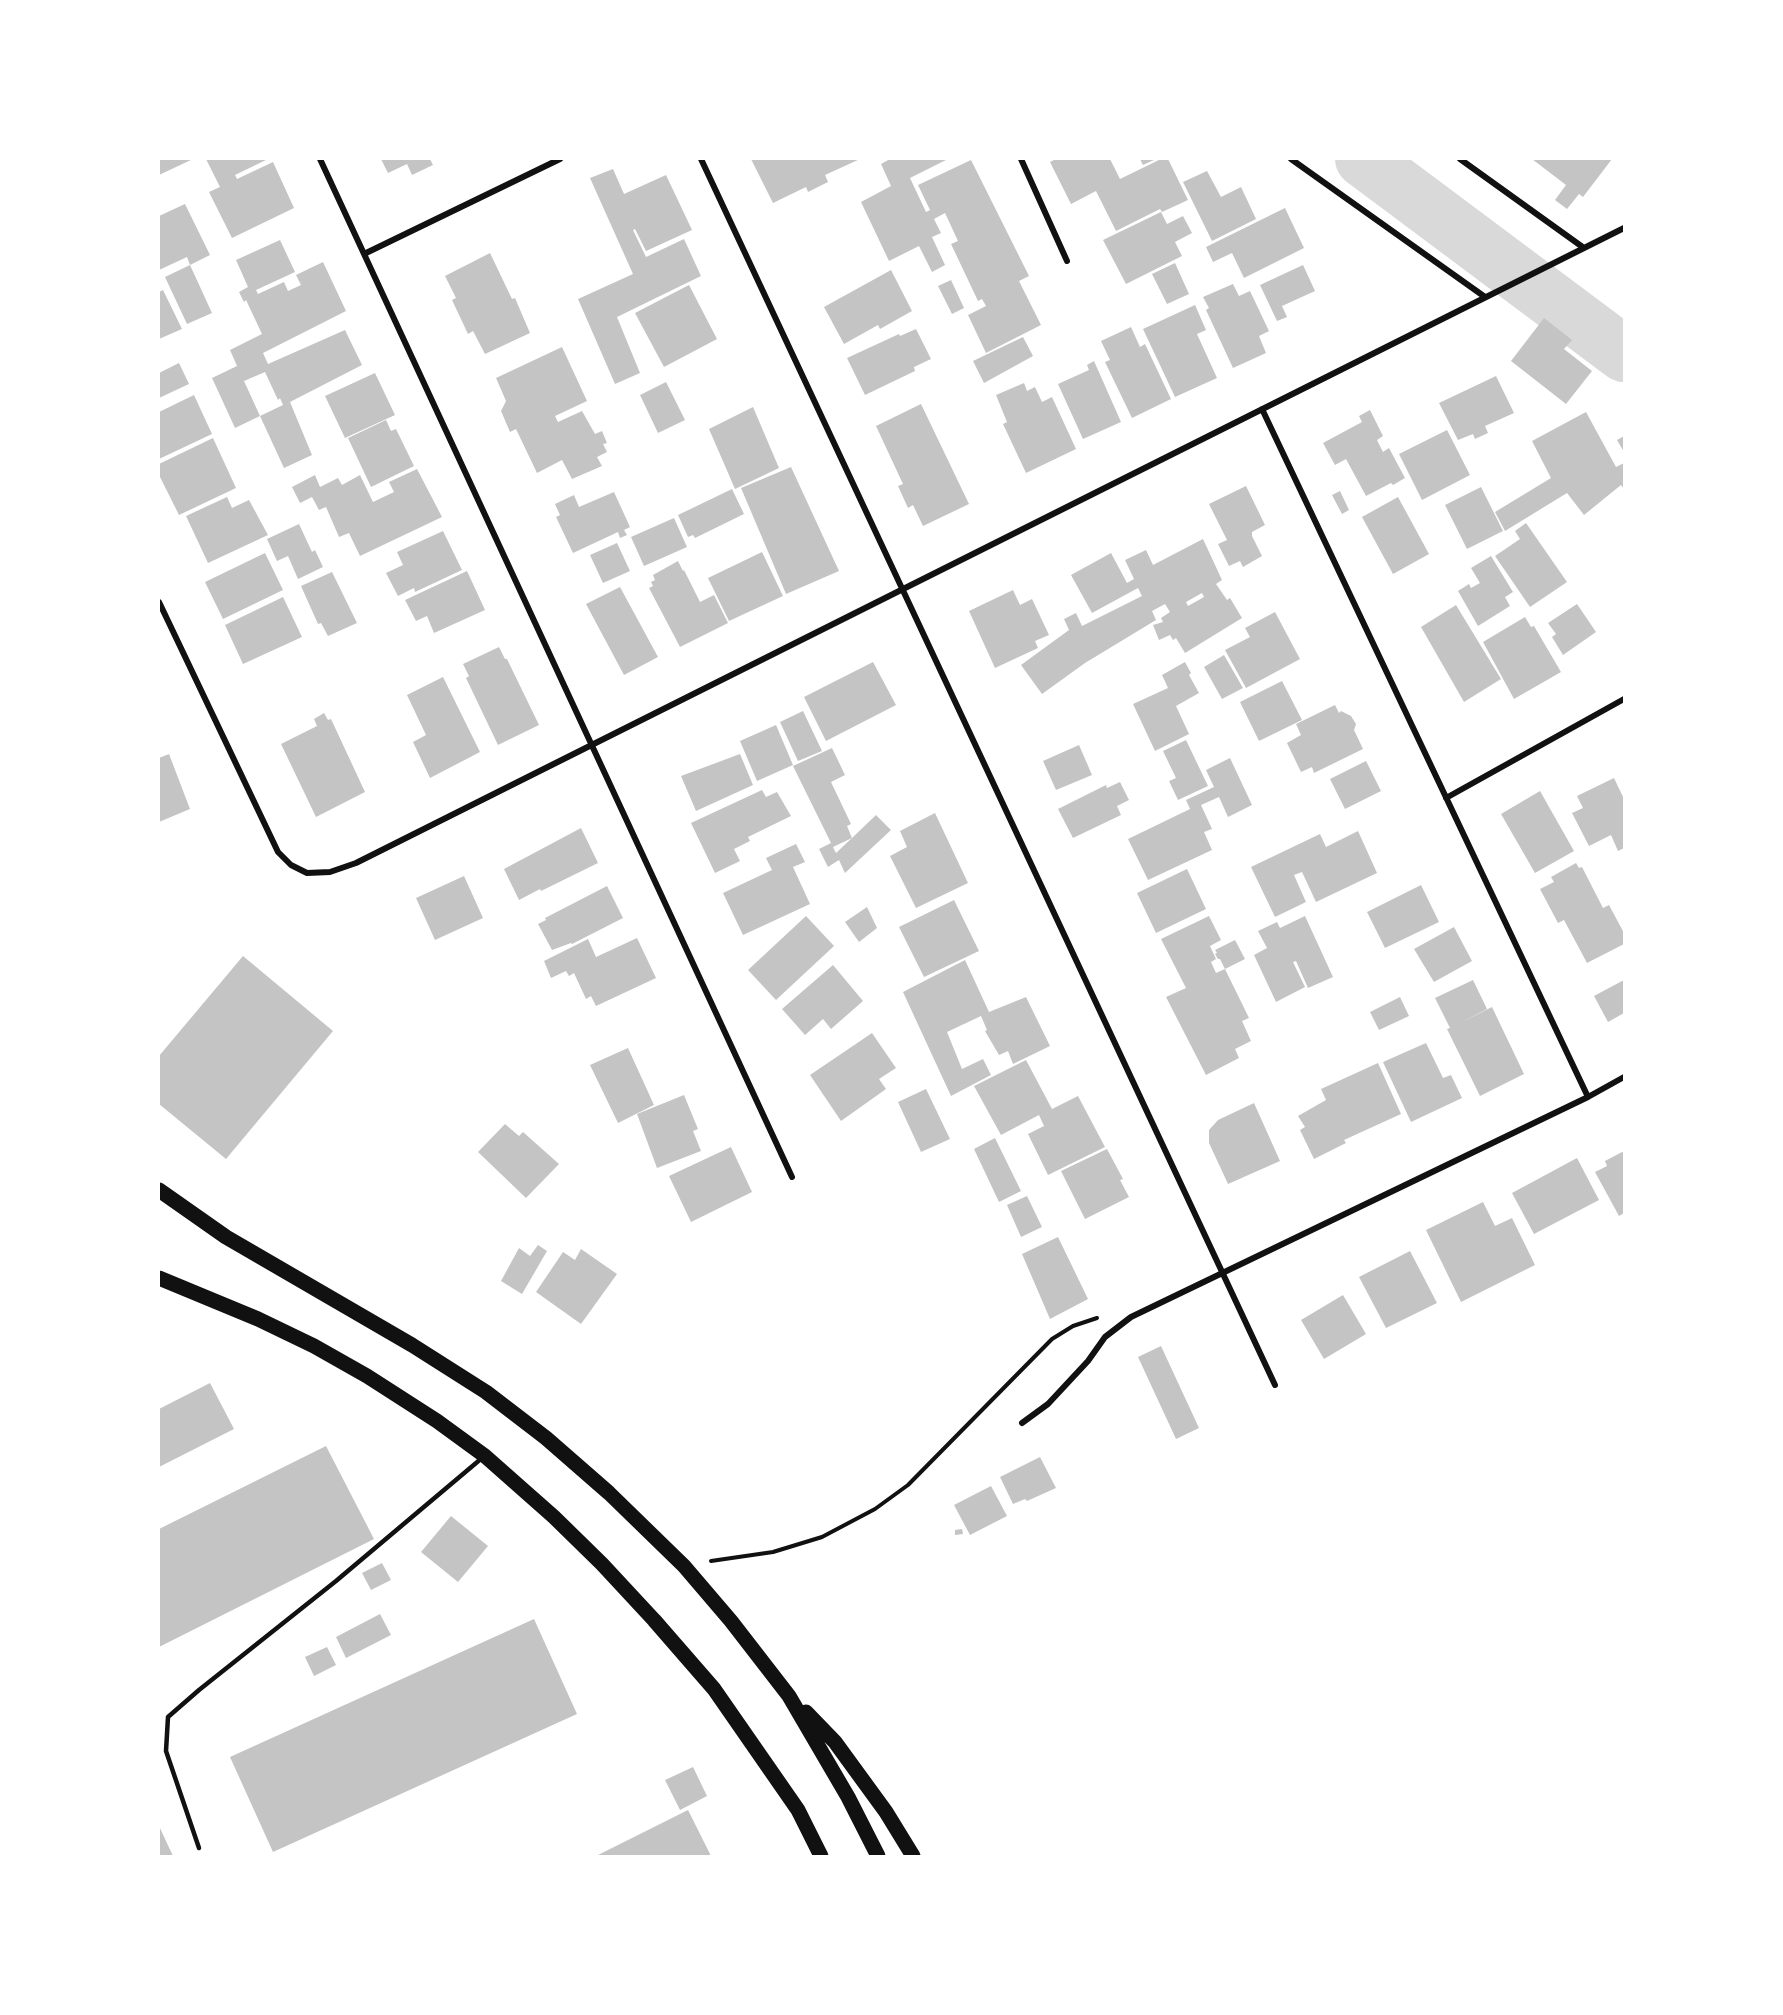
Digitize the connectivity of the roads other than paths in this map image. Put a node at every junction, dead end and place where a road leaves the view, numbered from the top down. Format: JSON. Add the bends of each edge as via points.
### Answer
{"nodes":[{"id":1,"x":320,"y":159,"type":"edge"},
{"id":2,"x":560,"y":159,"type":"edge"},
{"id":3,"x":701,"y":159,"type":"edge"},
{"id":4,"x":1021,"y":159,"type":"edge"},
{"id":5,"x":1291,"y":159,"type":"edge"},
{"id":6,"x":1460,"y":159,"type":"edge"},
{"id":7,"x":1624,"y":228,"type":"edge"},
{"id":8,"x":1584,"y":248,"type":"junction"},
{"id":9,"x":364,"y":254,"type":"junction"},
{"id":10,"x":1067,"y":261,"type":"dead end"},
{"id":11,"x":1485,"y":297,"type":"junction"},
{"id":12,"x":1262,"y":409,"type":"junction"},
{"id":13,"x":902,"y":589,"type":"junction"},
{"id":14,"x":159,"y":602,"type":"edge"},
{"id":15,"x":1624,"y":699,"type":"edge"},
{"id":16,"x":592,"y":744,"type":"junction"},
{"id":17,"x":1446,"y":798,"type":"junction"},
{"id":18,"x":1624,"y":1077,"type":"edge"},
{"id":19,"x":1588,"y":1097,"type":"junction"},
{"id":20,"x":792,"y":1177,"type":"dead end"},
{"id":21,"x":159,"y":1190,"type":"edge"},
{"id":22,"x":1223,"y":1274,"type":"junction"},
{"id":23,"x":159,"y":1278,"type":"edge"},
{"id":24,"x":1275,"y":1385,"type":"dead end"},
{"id":25,"x":1022,"y":1423,"type":"dead end"},
{"id":26,"x":485,"y":1456,"type":"junction"},
{"id":27,"x":789,"y":1696,"type":"junction"},
{"id":28,"x":798,"y":1810,"type":"junction"},
{"id":29,"x":200,"y":1848,"type":"dead end"},
{"id":30,"x":808,"y":1856,"type":"edge"},
{"id":31,"x":821,"y":1856,"type":"edge"},
{"id":32,"x":878,"y":1856,"type":"edge"},
{"id":33,"x":913,"y":1856,"type":"edge"}],
"edges":[{"from":1,"to":9,"type":"street"},
{"from":2,"to":9,"type":"street"},
{"from":3,"to":13,"type":"street"},
{"from":4,"to":10,"type":"street"},
{"from":5,"to":11,"type":"street"},
{"from":6,"to":8,"type":"street"},
{"from":7,"to":8,"type":"street"},
{"from":8,"to":11,"type":"street"},
{"from":9,"to":16,"type":"street"},
{"from":11,"to":12,"type":"street"},
{"from":12,"to":13,"type":"street"},
{"from":12,"to":17,"type":"street"},
{"from":13,"to":16,"type":"street"},
{"from":13,"to":22,"type":"street"},
{"from":14,"to":16,"type":"street","via":[[278,852],[307,873],[330,872],[356,863]]},
{"from":15,"to":17,"type":"street"},
{"from":16,"to":20,"type":"street"},
{"from":17,"to":19,"type":"street"},
{"from":18,"to":19,"type":"street"},
{"from":19,"to":22,"type":"street"},
{"from":21,"to":27,"type":"main road","via":[[226,1237],[486,1392],[546,1438],[684,1566]]},
{"from":22,"to":24,"type":"street"},
{"from":22,"to":25,"type":"street","via":[[1131,1317],[1105,1337],[1048,1404]]},
{"from":23,"to":26,"type":"main road","via":[[314,1346],[377,1382]]},
{"from":26,"to":28,"type":"main road","via":[[554,1517],[654,1620],[714,1689]]},
{"from":26,"to":29,"type":"lane","via":[[168,1717],[166,1751]]},
{"from":27,"to":32,"type":"main road"},
{"from":27,"to":33,"type":"main road","via":[[835,1742]]},
{"from":28,"to":30,"type":"main road"},
{"from":28,"to":31,"type":"main road"}]}
